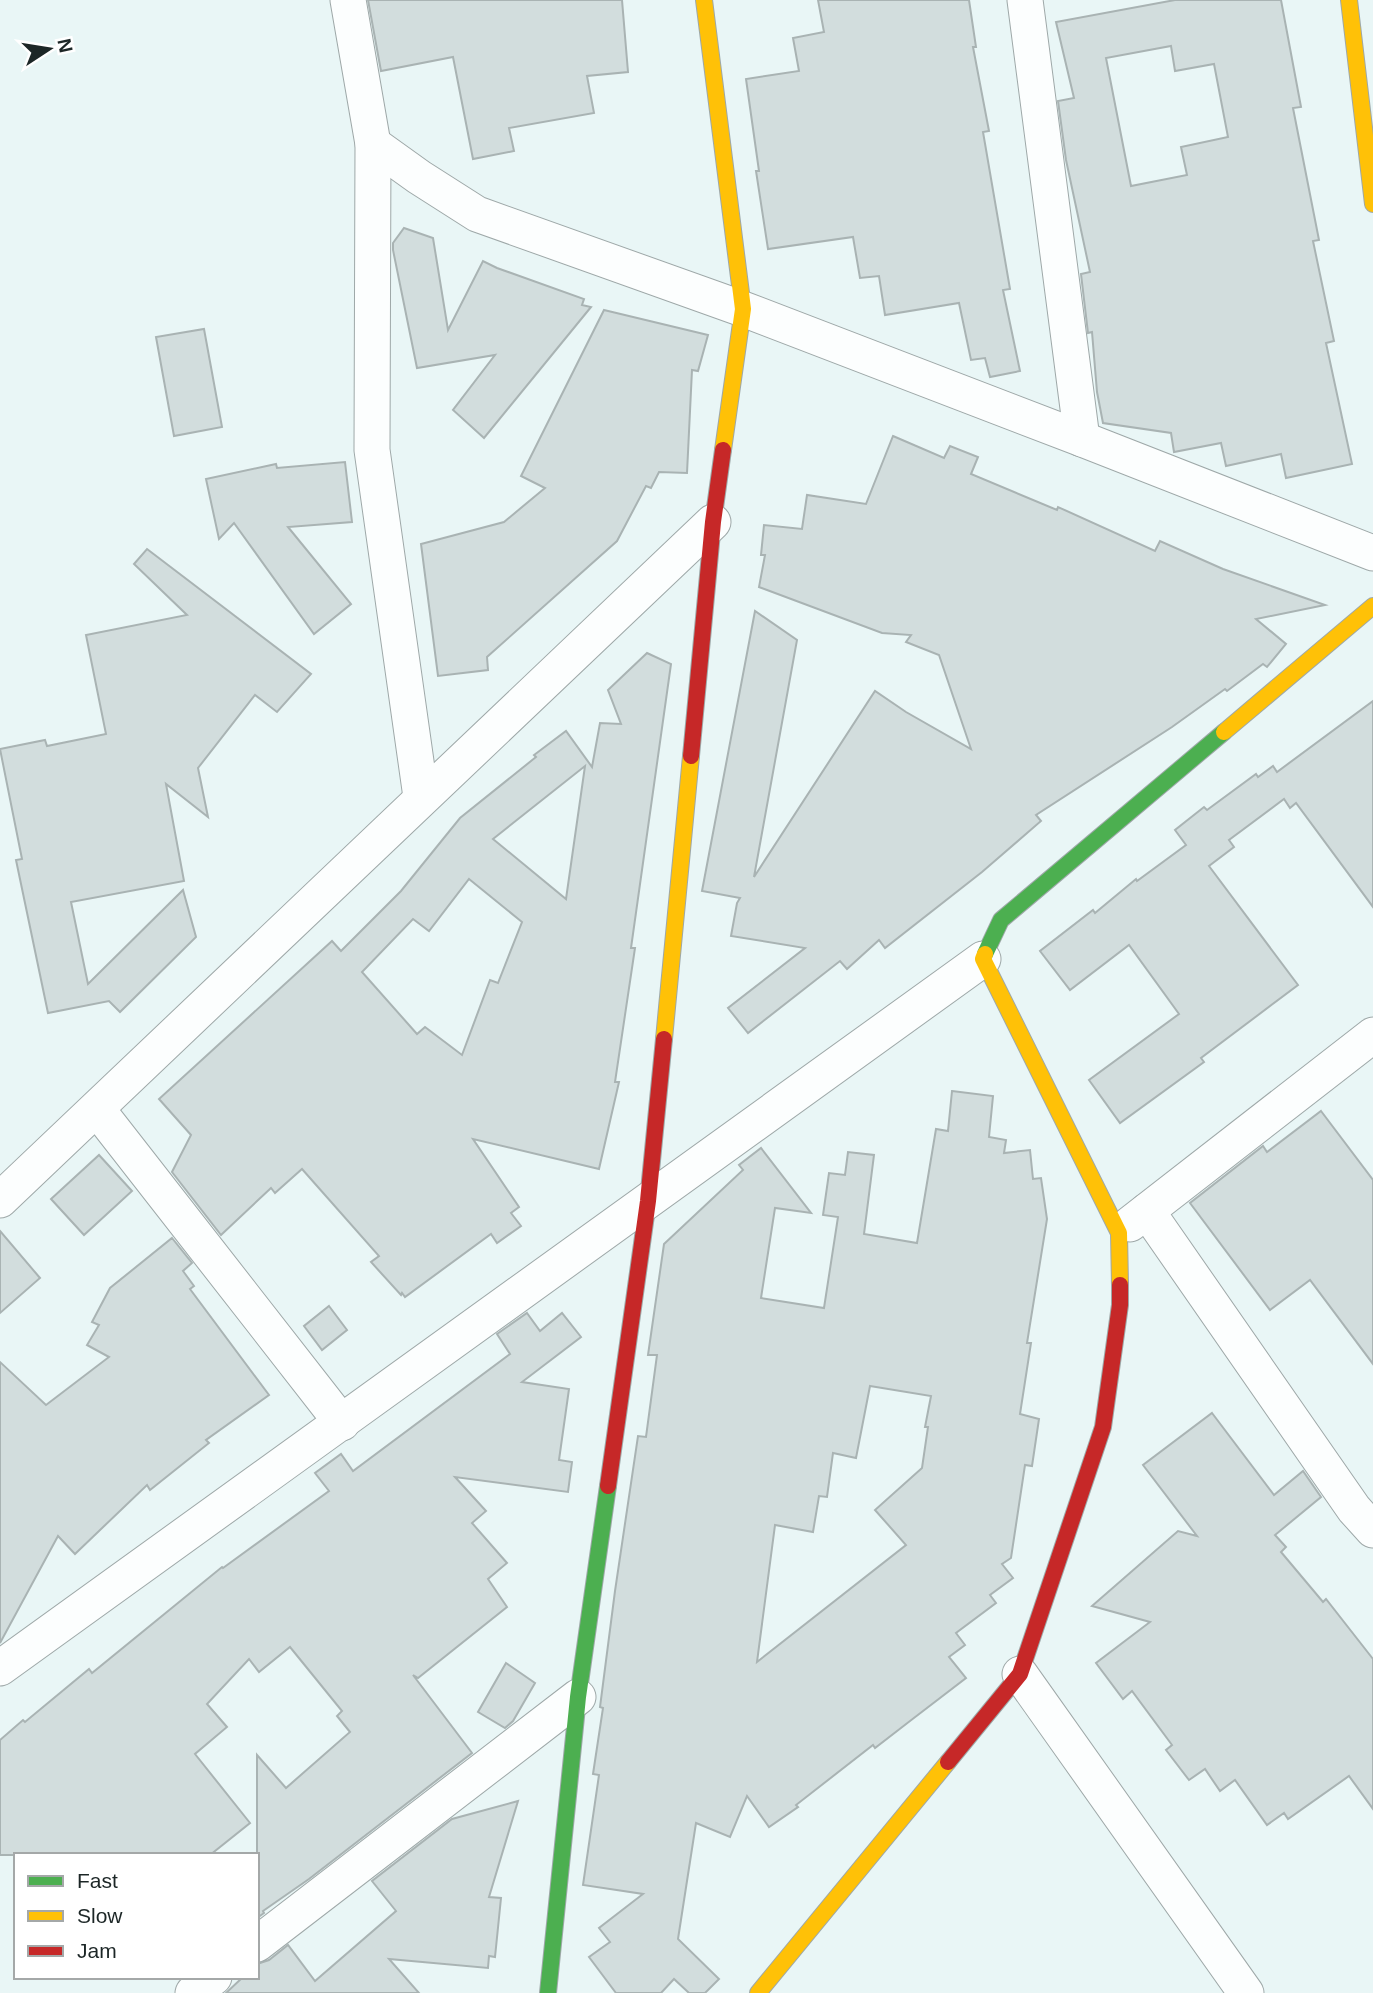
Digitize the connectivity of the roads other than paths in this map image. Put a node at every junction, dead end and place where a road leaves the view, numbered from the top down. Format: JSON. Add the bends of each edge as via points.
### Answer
{"nodes":[{"id":1,"x":348,"y":0,"type":"edge"},
{"id":2,"x":704,"y":0,"type":"edge"},
{"id":3,"x":1025,"y":0,"type":"edge"},
{"id":4,"x":1349,"y":0,"type":"edge"},
{"id":5,"x":373,"y":144,"type":"junction"},
{"id":6,"x":1373,"y":204,"type":"edge"},
{"id":7,"x":743,"y":309,"type":"junction"},
{"id":8,"x":1082,"y":439,"type":"junction"},
{"id":9,"x":713,"y":522,"type":"junction"},
{"id":10,"x":1373,"y":553,"type":"edge"},
{"id":11,"x":1373,"y":606,"type":"edge"},
{"id":12,"x":422,"y":797,"type":"junction"},
{"id":13,"x":983,"y":959,"type":"junction"},
{"id":14,"x":1373,"y":1035,"type":"edge"},
{"id":15,"x":97,"y":1109,"type":"junction"},
{"id":16,"x":0,"y":1200,"type":"edge"},
{"id":17,"x":648,"y":1201,"type":"junction"},
{"id":18,"x":1147,"y":1211,"type":"junction"},
{"id":19,"x":1119,"y":1233,"type":"junction"},
{"id":20,"x":342,"y":1423,"type":"junction"},
{"id":21,"x":1373,"y":1530,"type":"edge"},
{"id":22,"x":0,"y":1668,"type":"edge"},
{"id":23,"x":1020,"y":1674,"type":"junction"},
{"id":24,"x":578,"y":1697,"type":"junction"},
{"id":25,"x":259,"y":1942,"type":"edge"},
{"id":26,"x":211,"y":1979,"type":"edge"},
{"id":27,"x":193,"y":1993,"type":"edge"},
{"id":28,"x":548,"y":1993,"type":"edge"},
{"id":29,"x":758,"y":1993,"type":"edge"},
{"id":30,"x":1246,"y":1993,"type":"edge"}],
"edges":[{"from":1,"to":5,"type":"street"},
{"from":2,"to":7,"type":"street"},
{"from":3,"to":8,"type":"street"},
{"from":4,"to":6,"type":"street"},
{"from":5,"to":7,"type":"street","via":[[477,214]]},
{"from":5,"to":12,"type":"street","via":[[372,450]]},
{"from":7,"to":8,"type":"street"},
{"from":7,"to":9,"type":"street"},
{"from":8,"to":10,"type":"street"},
{"from":9,"to":12,"type":"street"},
{"from":9,"to":17,"type":"street"},
{"from":11,"to":13,"type":"street","via":[[1001,920]]},
{"from":12,"to":15,"type":"street"},
{"from":13,"to":17,"type":"street"},
{"from":13,"to":19,"type":"street"},
{"from":14,"to":18,"type":"street"},
{"from":15,"to":16,"type":"street"},
{"from":15,"to":20,"type":"street"},
{"from":17,"to":20,"type":"street"},
{"from":17,"to":24,"type":"street"},
{"from":18,"to":19,"type":"street"},
{"from":18,"to":21,"type":"street","via":[[1346,1498]]},
{"from":19,"to":23,"type":"street","via":[[1120,1305],[1103,1427]]},
{"from":20,"to":22,"type":"street"},
{"from":23,"to":29,"type":"street"},
{"from":23,"to":30,"type":"street"},
{"from":24,"to":25,"type":"street"},
{"from":24,"to":28,"type":"street"},
{"from":26,"to":27,"type":"street"}]}
